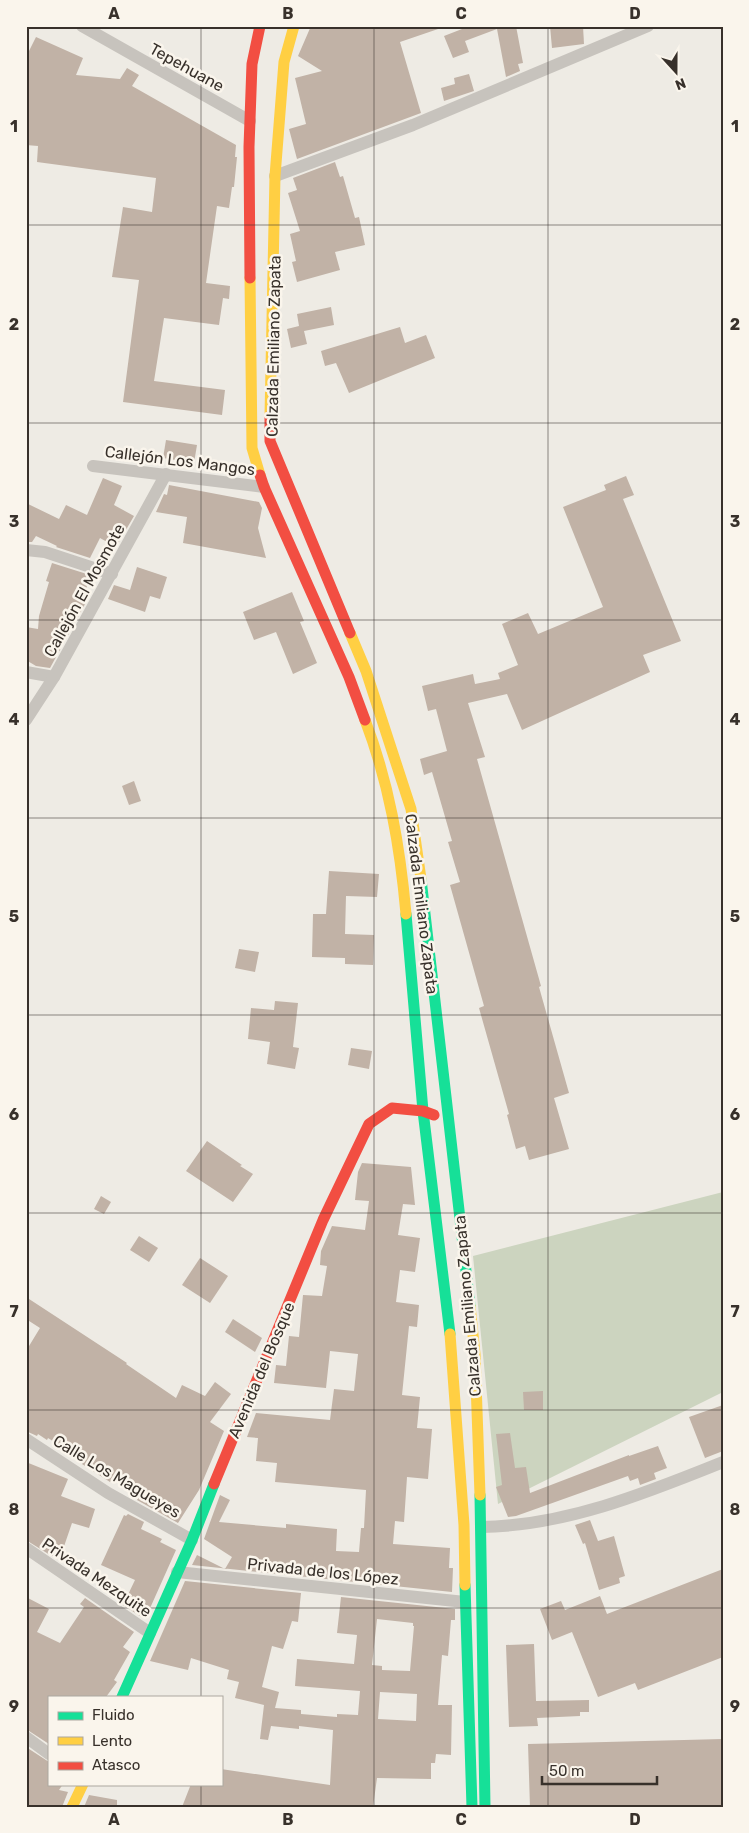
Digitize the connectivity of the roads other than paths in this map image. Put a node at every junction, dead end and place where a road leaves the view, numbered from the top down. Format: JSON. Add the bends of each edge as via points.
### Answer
{"nodes":[{"id":1,"x":82,"y":26,"type":"edge"},
{"id":2,"x":260,"y":26,"type":"edge"},
{"id":3,"x":294,"y":26,"type":"edge"},
{"id":4,"x":648,"y":26,"type":"edge"},
{"id":5,"x":250,"y":120,"type":"junction"},
{"id":6,"x":275,"y":176,"type":"junction"},
{"id":7,"x":92,"y":466,"type":"dead end"},
{"id":8,"x":166,"y":474,"type":"junction"},
{"id":9,"x":264,"y":487,"type":"junction"},
{"id":10,"x":26,"y":550,"type":"edge"},
{"id":11,"x":112,"y":574,"type":"junction"},
{"id":12,"x":26,"y":672,"type":"edge"},
{"id":13,"x":54,"y":677,"type":"junction"},
{"id":14,"x":26,"y":720,"type":"edge"},
{"id":15,"x":423,"y":1111,"type":"junction"},
{"id":16,"x":448,"y":1120,"type":"junction"},
{"id":17,"x":26,"y":1439,"type":"edge"},
{"id":18,"x":723,"y":1462,"type":"edge"},
{"id":19,"x":481,"y":1526,"type":"junction"},
{"id":20,"x":192,"y":1540,"type":"junction"},
{"id":21,"x":26,"y":1548,"type":"edge"},
{"id":22,"x":177,"y":1572,"type":"junction"},
{"id":23,"x":465,"y":1602,"type":"junction"},
{"id":24,"x":150,"y":1633,"type":"junction"},
{"id":25,"x":122,"y":1696,"type":"edge"},
{"id":26,"x":26,"y":1737,"type":"edge"},
{"id":27,"x":48,"y":1753,"type":"edge"},
{"id":28,"x":471,"y":1771,"type":"junction"},
{"id":29,"x":485,"y":1771,"type":"junction"},
{"id":30,"x":82,"y":1786,"type":"edge"},
{"id":31,"x":72,"y":1807,"type":"edge"},
{"id":32,"x":472,"y":1807,"type":"edge"},
{"id":33,"x":485,"y":1807,"type":"edge"}],
"edges":[{"from":1,"to":5,"type":"street","name":"Tepehuane"},
{"from":2,"to":5,"type":"main road","name":"Calzada Emiliano Zapata","via":[[252,64]]},
{"from":3,"to":6,"type":"main road","name":"Calzada Emiliano Zapata","via":[[284,62]]},
{"from":4,"to":6,"type":"street","via":[[413,125]]},
{"from":5,"to":9,"type":"main road","name":"Calzada Emiliano Zapata","via":[[252,448]]},
{"from":6,"to":16,"type":"main road","name":"Calzada Emiliano Zapata","via":[[270,441],[366,671],[411,809]]},
{"from":7,"to":8,"type":"street","name":"Callejón Los Mangos"},
{"from":8,"to":9,"type":"street","name":"Callejón Los Mangos"},
{"from":8,"to":11,"type":"street","name":"Callejón El Mosmote"},
{"from":9,"to":15,"type":"main road","name":"Calzada Emiliano Zapata","via":[[349,676],[372,738],[393,814],[401,860]]},
{"from":10,"to":11,"type":"street","via":[[45,552]]},
{"from":11,"to":13,"type":"street","name":"Callejón El Mosmote"},
{"from":12,"to":13,"type":"street"},
{"from":13,"to":14,"type":"street","name":"Callejón El Mosmote"},
{"from":15,"to":16,"type":"main road","name":"Avenida del Bosque"},
{"from":15,"to":20,"type":"main road","name":"Avenida del Bosque","via":[[392,1108],[369,1124],[323,1220]]},
{"from":15,"to":23,"type":"main road","name":"Calzada Emiliano Zapata","via":[[453,1355],[464,1525]]},
{"from":16,"to":19,"type":"main road","name":"Calzada Emiliano Zapata","via":[[475,1354]]},
{"from":17,"to":20,"type":"street","name":"Calle Los Magueyes","via":[[108,1493]]},
{"from":18,"to":19,"type":"street","via":[[602,1506],[548,1520]]},
{"from":19,"to":29,"type":"main road","name":"Calzada Emiliano Zapata"},
{"from":20,"to":22,"type":"main road","name":"Avenida del Bosque"},
{"from":21,"to":24,"type":"street","name":"Privada Mezquite"},
{"from":22,"to":23,"type":"street","name":"Privada de los López"},
{"from":22,"to":24,"type":"main road","name":"Avenida del Bosque"},
{"from":23,"to":28,"type":"main road","name":"Calzada Emiliano Zapata"},
{"from":24,"to":25,"type":"main road","name":"Avenida del Bosque"},
{"from":26,"to":27,"type":"street"},
{"from":28,"to":29,"type":"main road"},
{"from":28,"to":32,"type":"main road","name":"Calzada Emiliano Zapata"},
{"from":29,"to":33,"type":"main road","name":"Calzada Emiliano Zapata"},
{"from":30,"to":31,"type":"main road"}]}
